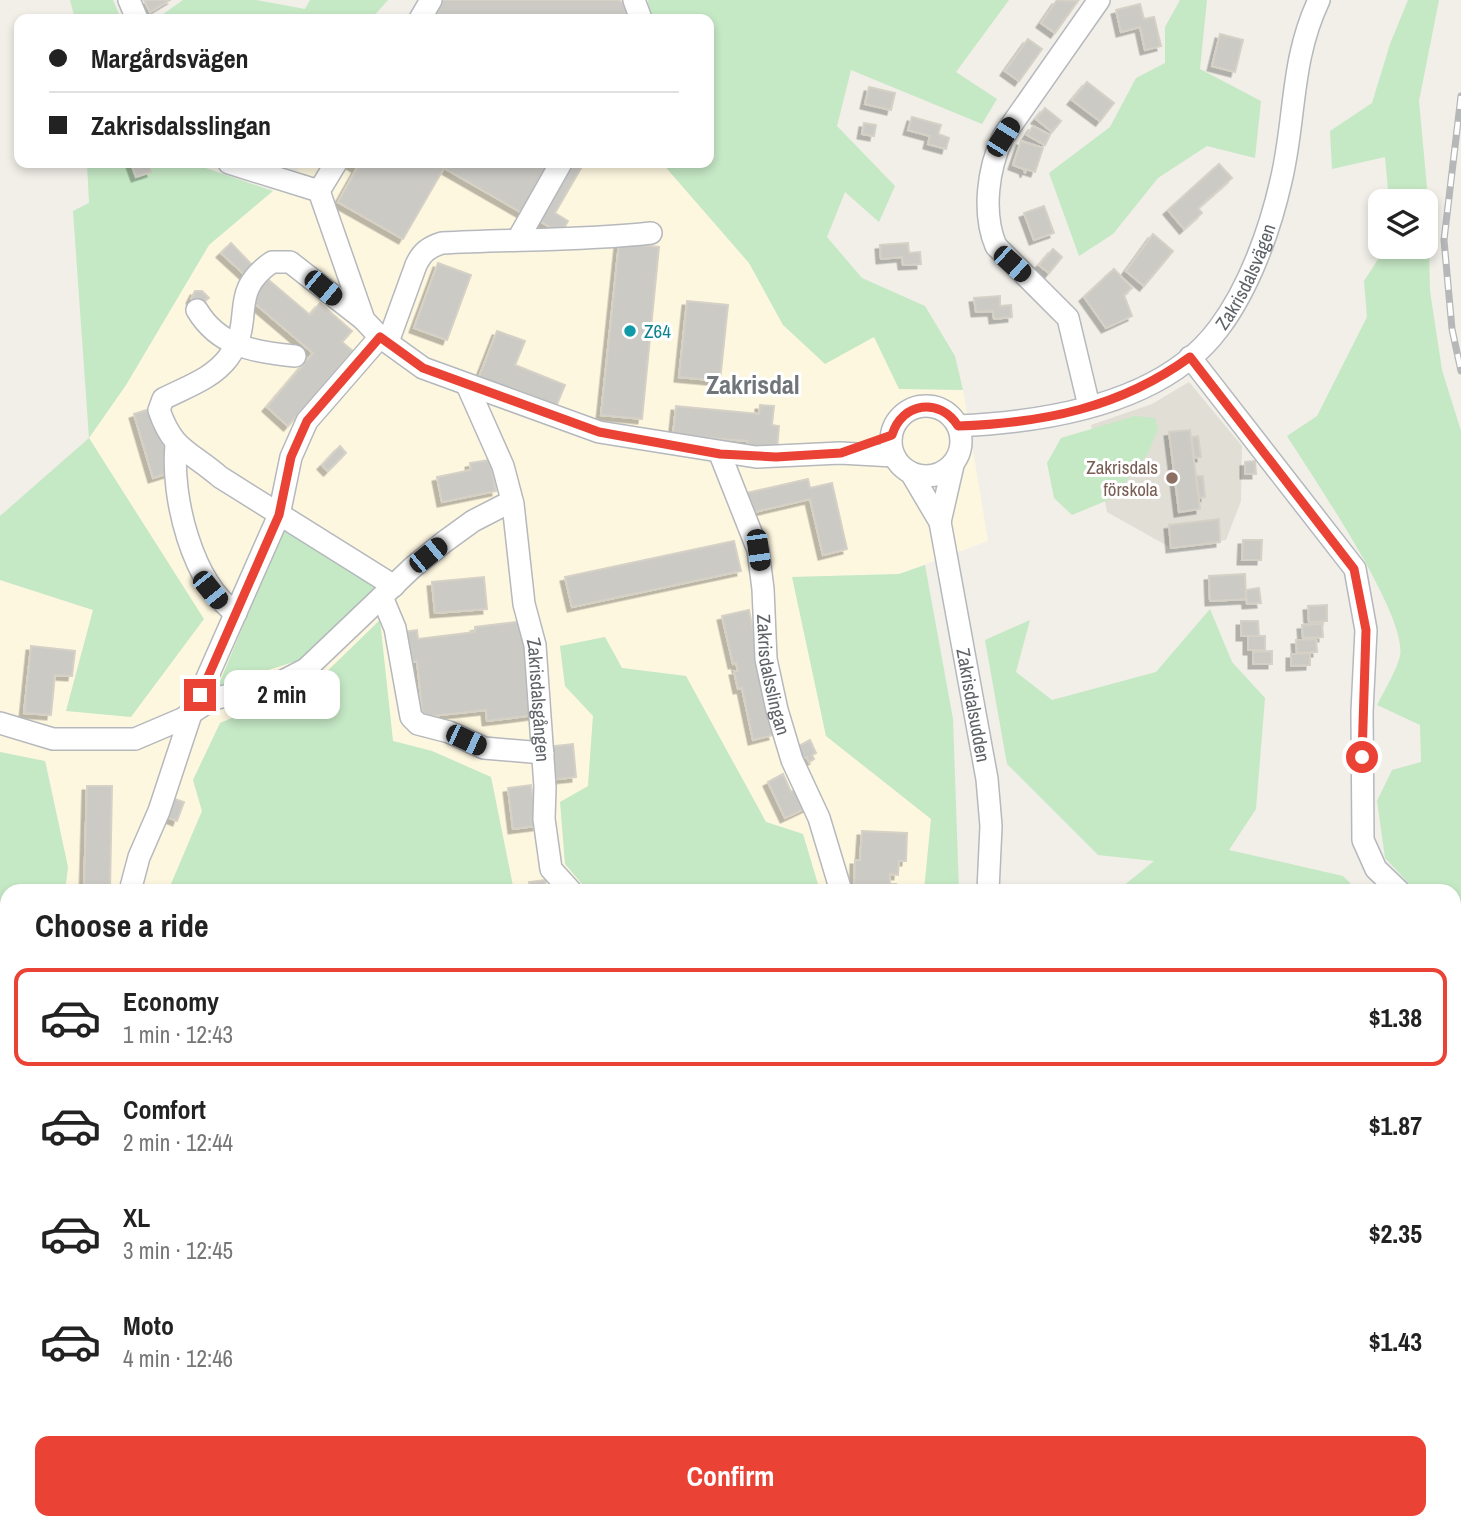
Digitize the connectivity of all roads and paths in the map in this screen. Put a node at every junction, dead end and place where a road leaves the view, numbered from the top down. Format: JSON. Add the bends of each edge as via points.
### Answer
{"nodes":[{"id":1,"x":1099,"y":0,"type":"edge"},
{"id":2,"x":1319,"y":0,"type":"edge"},
{"id":3,"x":245,"y":168,"type":"edge"},
{"id":4,"x":333,"y":168,"type":"edge"},
{"id":5,"x":558,"y":168,"type":"edge"},
{"id":6,"x":319,"y":191,"type":"junction"},
{"id":7,"x":651,"y":233,"type":"dead end"},
{"id":8,"x":518,"y":239,"type":"junction"},
{"id":9,"x":197,"y":310,"type":"dead end"},
{"id":10,"x":364,"y":320,"type":"junction"},
{"id":11,"x":384,"y":339,"type":"junction"},
{"id":12,"x":236,"y":345,"type":"junction"},
{"id":13,"x":295,"y":356,"type":"dead end"},
{"id":14,"x":1190,"y":357,"type":"junction"},
{"id":15,"x":467,"y":385,"type":"junction"},
{"id":16,"x":1089,"y":406,"type":"junction"},
{"id":17,"x":1017,"y":424,"type":"junction"},
{"id":18,"x":958,"y":426,"type":"junction"},
{"id":19,"x":176,"y":445,"type":"junction"},
{"id":20,"x":893,"y":446,"type":"junction"},
{"id":21,"x":720,"y":454,"type":"junction"},
{"id":22,"x":957,"y":457,"type":"junction"},
{"id":23,"x":911,"y":473,"type":"junction"},
{"id":24,"x":512,"y":501,"type":"junction"},
{"id":25,"x":279,"y":515,"type":"junction"},
{"id":26,"x":940,"y":522,"type":"junction"},
{"id":27,"x":388,"y":592,"type":"junction"},
{"id":28,"x":236,"y":613,"type":"junction"},
{"id":29,"x":191,"y":714,"type":"junction"},
{"id":30,"x":0,"y":723,"type":"edge"},
{"id":31,"x":145,"y":735,"type":"junction"},
{"id":32,"x":543,"y":753,"type":"junction"},
{"id":33,"x":174,"y":761,"type":"junction"},
{"id":34,"x":132,"y":884,"type":"edge"},
{"id":35,"x":564,"y":884,"type":"edge"},
{"id":36,"x":839,"y":884,"type":"edge"},
{"id":37,"x":988,"y":884,"type":"edge"},
{"id":38,"x":1392,"y":884,"type":"edge"}],
"edges":[{"from":1,"to":16,"type":"street","via":[[1003,137],[996,152],[988,206],[996,246],[1068,318]]},
{"from":2,"to":14,"type":"street","name":"Zakrisdalsvägen","via":[[1296,65],[1281,180],[1267,228],[1235,303],[1218,330]]},
{"from":3,"to":6,"type":"street"},
{"from":4,"to":6,"type":"street"},
{"from":5,"to":8,"type":"street"},
{"from":6,"to":10,"type":"street"},
{"from":7,"to":8,"type":"street","via":[[601,239]]},
{"from":8,"to":11,"type":"street","via":[[442,243],[421,254]]},
{"from":9,"to":12,"type":"street","via":[[207,327]]},
{"from":10,"to":11,"type":"street"},
{"from":10,"to":12,"type":"street","via":[[290,262],[272,262],[249,282]]},
{"from":11,"to":15,"type":"street","via":[[423,368]]},
{"from":11,"to":25,"type":"street","via":[[307,421],[291,457]]},
{"from":12,"to":13,"type":"street"},
{"from":12,"to":19,"type":"street","via":[[205,379],[163,399],[159,410]]},
{"from":14,"to":16,"type":"street","name":"Zakrisdalsvägen","via":[[1144,388]]},
{"from":14,"to":38,"type":"street","via":[[1354,569],[1366,630],[1363,839],[1376,869]]},
{"from":15,"to":21,"type":"street","via":[[599,432]]},
{"from":15,"to":24,"type":"street","name":"Zakrisdalsgången","via":[[503,466]]},
{"from":16,"to":17,"type":"street","name":"Zakrisdalsvägen"},
{"from":17,"to":18,"type":"street","name":"Zakrisdalsvägen"},
{"from":17,"to":22,"type":"street","name":"Zakrisdalsvägen"},
{"from":18,"to":20,"type":"street","via":[[946,412],[917,407],[900,417]]},
{"from":18,"to":22,"type":"street"},
{"from":19,"to":25,"type":"street"},
{"from":19,"to":28,"type":"street","via":[[176,482],[190,543],[210,590]]},
{"from":20,"to":21,"type":"street","via":[[776,457]]},
{"from":20,"to":23,"type":"street"},
{"from":21,"to":36,"type":"street","name":"Zakrisdalsslingan","via":[[758,550],[766,659],[777,710]]},
{"from":22,"to":23,"type":"street","via":[[933,476]]},
{"from":22,"to":26,"type":"street","name":"Zakrisdalsudden"},
{"from":23,"to":26,"type":"street","name":"Zakrisdalsudden"},
{"from":24,"to":27,"type":"street","via":[[473,521]]},
{"from":24,"to":32,"type":"street","name":"Zakrisdalsgången","via":[[524,604],[536,645]]},
{"from":25,"to":27,"type":"street"},
{"from":25,"to":28,"type":"street"},
{"from":26,"to":37,"type":"street","name":"Zakrisdalsudden","via":[[987,779]]},
{"from":27,"to":29,"type":"street","via":[[306,669],[279,683],[213,699]]},
{"from":27,"to":32,"type":"street","via":[[411,717],[418,724],[484,748]]},
{"from":28,"to":29,"type":"street"},
{"from":29,"to":31,"type":"street"},
{"from":29,"to":33,"type":"street"},
{"from":30,"to":31,"type":"street","via":[[53,739],[135,739]]},
{"from":31,"to":33,"type":"street"},
{"from":32,"to":35,"type":"street","name":"Zakrisdalsgången","via":[[544,819],[551,870]]},
{"from":33,"to":34,"type":"street"}]}
